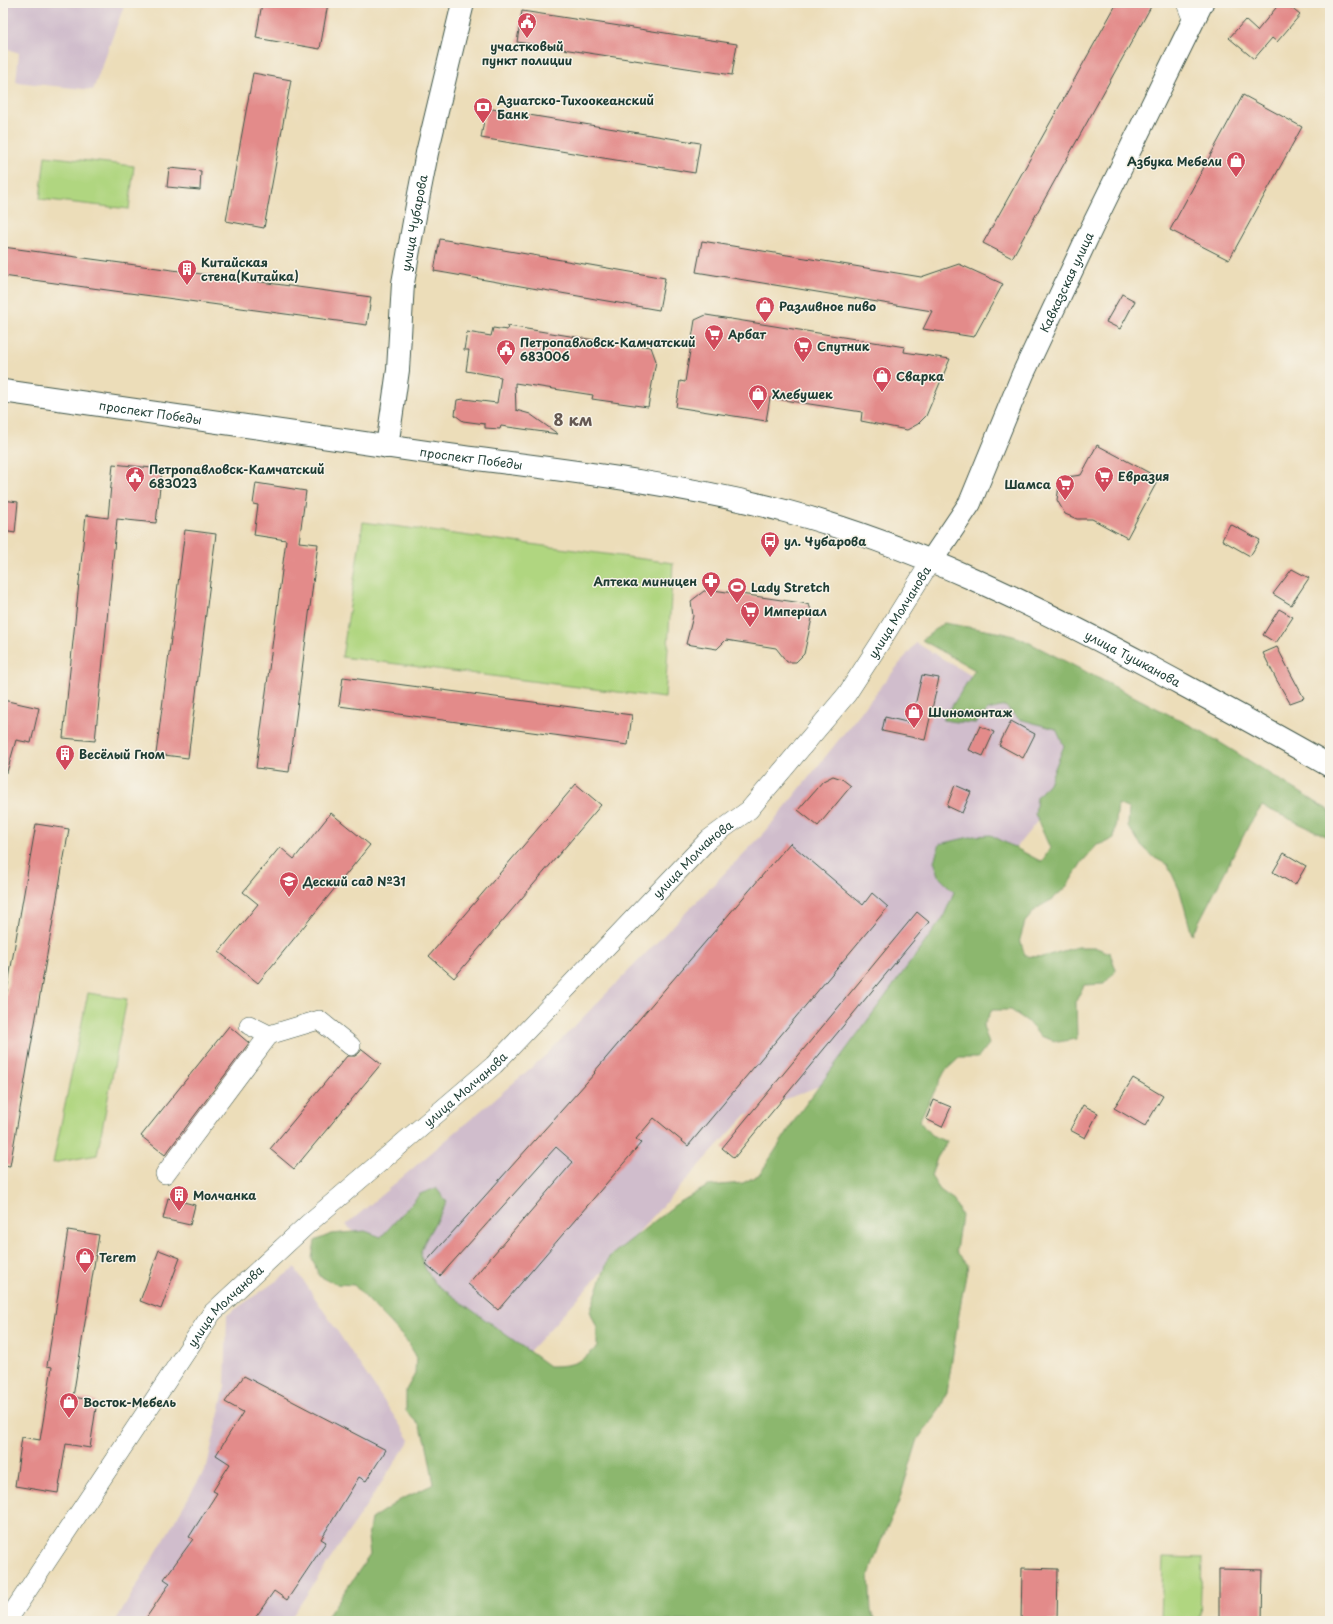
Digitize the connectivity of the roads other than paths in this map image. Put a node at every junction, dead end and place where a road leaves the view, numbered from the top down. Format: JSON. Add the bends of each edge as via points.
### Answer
{"nodes":[{"id":1,"x":463,"y":3,"type":"edge"},
{"id":2,"x":1194,"y":9,"type":"edge"},
{"id":3,"x":3,"y":391,"type":"edge"},
{"id":4,"x":387,"y":447,"type":"junction"},
{"id":5,"x":931,"y":561,"type":"junction"},
{"id":6,"x":1330,"y":766,"type":"edge"},
{"id":7,"x":249,"y":1024,"type":"dead end"},
{"id":8,"x":269,"y":1035,"type":"junction"},
{"id":9,"x":351,"y":1046,"type":"dead end"},
{"id":10,"x":165,"y":1174,"type":"dead end"},
{"id":11,"x":7,"y":1621,"type":"edge"}],
"edges":[{"from":1,"to":4,"type":"main road","name":"улица Чубарова","via":[[418,194],[404,283],[398,370]]},
{"from":2,"to":5,"type":"main road","name":"Кавказская улица","via":[[1030,361],[970,504]]},
{"from":3,"to":4,"type":"main road","name":"проспект Победы"},
{"from":4,"to":5,"type":"main road","name":"проспект Победы","via":[[634,480],[697,492],[786,511],[865,536]]},
{"from":5,"to":6,"type":"main road","name":"улица Тушканова","via":[[1079,629]]},
{"from":5,"to":11,"type":"street","name":"улица Молчанова","via":[[847,694],[749,810],[709,839],[494,1065],[309,1223],[212,1313]]},
{"from":7,"to":8,"type":"street"},
{"from":8,"to":9,"type":"street","via":[[319,1020]]},
{"from":8,"to":10,"type":"street"}]}
